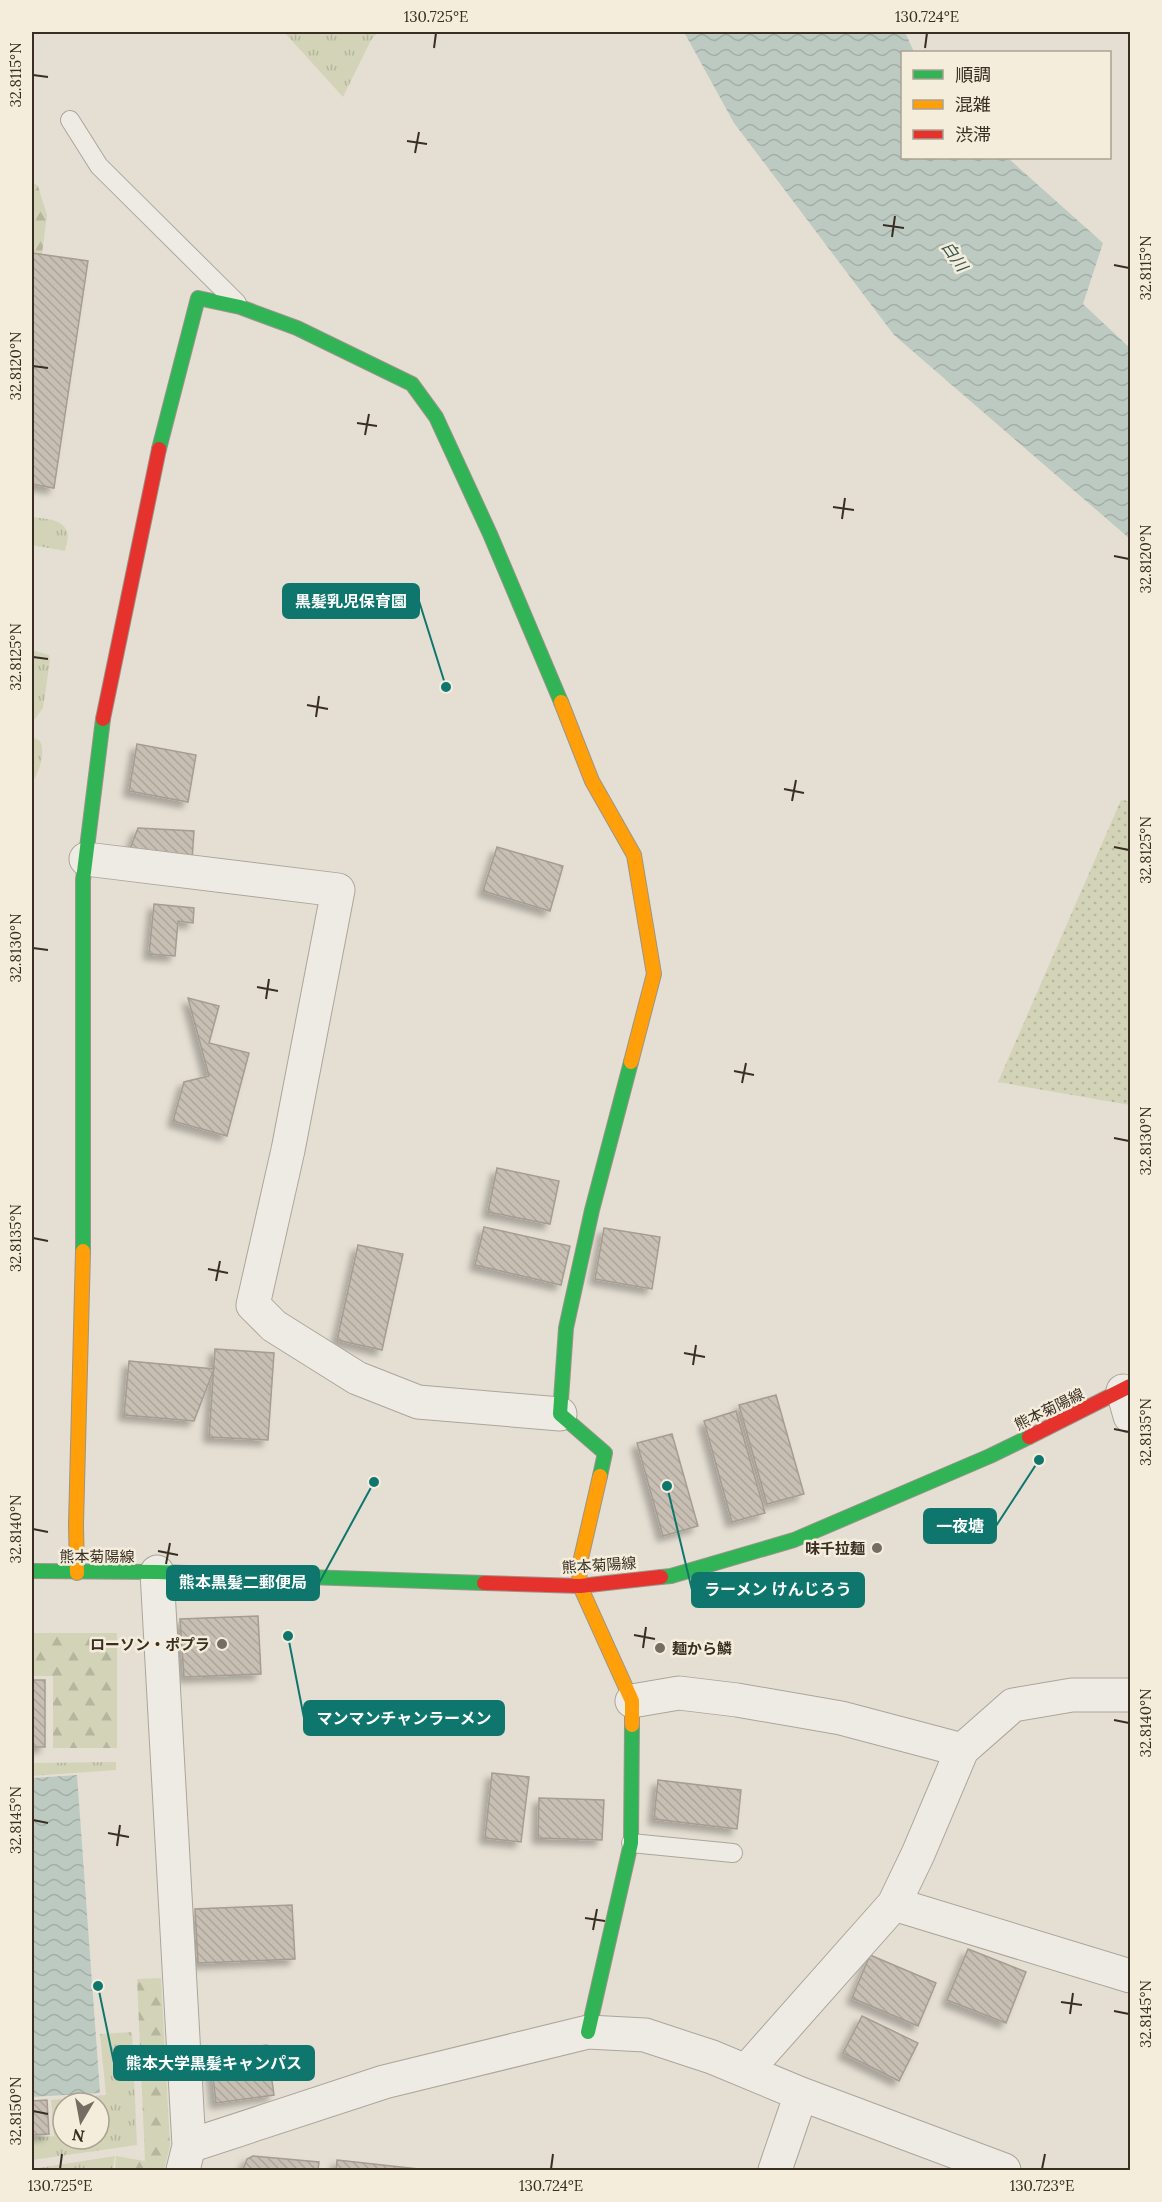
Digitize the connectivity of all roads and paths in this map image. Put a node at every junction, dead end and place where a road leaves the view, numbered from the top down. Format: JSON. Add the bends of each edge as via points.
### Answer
{"nodes":[{"id":1,"x":70,"y":120,"type":"dead end"},
{"id":2,"x":240,"y":307,"type":"junction"},
{"id":3,"x":86,"y":859,"type":"junction"},
{"id":4,"x":1128,"y":1398,"type":"edge"},
{"id":5,"x":560,"y":1414,"type":"junction"},
{"id":6,"x":32,"y":1571,"type":"edge"},
{"id":7,"x":157,"y":1572,"type":"junction"},
{"id":8,"x":77,"y":1573,"type":"junction"},
{"id":9,"x":579,"y":1586,"type":"junction"},
{"id":10,"x":1131,"y":1695,"type":"edge"},
{"id":11,"x":632,"y":1701,"type":"junction"},
{"id":12,"x":962,"y":1750,"type":"junction"},
{"id":13,"x":631,"y":1843,"type":"junction"},
{"id":14,"x":733,"y":1853,"type":"dead end"},
{"id":15,"x":894,"y":1904,"type":"junction"},
{"id":16,"x":1131,"y":1976,"type":"edge"},
{"id":17,"x":588,"y":2032,"type":"junction"},
{"id":18,"x":746,"y":2071,"type":"junction"},
{"id":19,"x":801,"y":2094,"type":"junction"},
{"id":20,"x":186,"y":2158,"type":"edge"},
{"id":21,"x":776,"y":2170,"type":"edge"},
{"id":22,"x":1004,"y":2170,"type":"edge"}],
"edges":[{"from":1,"to":2,"type":"lane","via":[[99,165]]},
{"from":2,"to":3,"type":"street","via":[[198,298],[160,446],[109,686]]},
{"from":2,"to":5,"type":"street","via":[[297,328],[412,384],[436,417],[549,671],[592,781],[634,855],[654,974],[573,1296]]},
{"from":3,"to":5,"type":"street","via":[[338,890],[288,1150],[253,1305],[274,1326],[357,1378],[418,1402]]},
{"from":3,"to":8,"type":"street"},
{"from":4,"to":9,"type":"street","name":"熊本菊陽線","via":[[794,1540],[671,1576]]},
{"from":5,"to":9,"type":"street","via":[[605,1453],[579,1568]]},
{"from":6,"to":8,"type":"street","name":"熊本菊陽線"},
{"from":7,"to":8,"type":"street","name":"熊本菊陽線"},
{"from":7,"to":9,"type":"street","name":"熊本菊陽線"},
{"from":7,"to":20,"type":"street"},
{"from":9,"to":11,"type":"street"},
{"from":10,"to":12,"type":"street","via":[[1072,1695],[1013,1705]]},
{"from":11,"to":12,"type":"street","via":[[680,1693],[737,1700],[841,1718]]},
{"from":11,"to":13,"type":"street"},
{"from":12,"to":15,"type":"street"},
{"from":13,"to":14,"type":"lane"},
{"from":13,"to":17,"type":"street"},
{"from":15,"to":16,"type":"street"},
{"from":15,"to":18,"type":"street"},
{"from":17,"to":18,"type":"street","via":[[645,2035]]},
{"from":17,"to":20,"type":"street","via":[[384,2082]]},
{"from":18,"to":19,"type":"street"},
{"from":19,"to":21,"type":"street"},
{"from":19,"to":22,"type":"street"}]}
